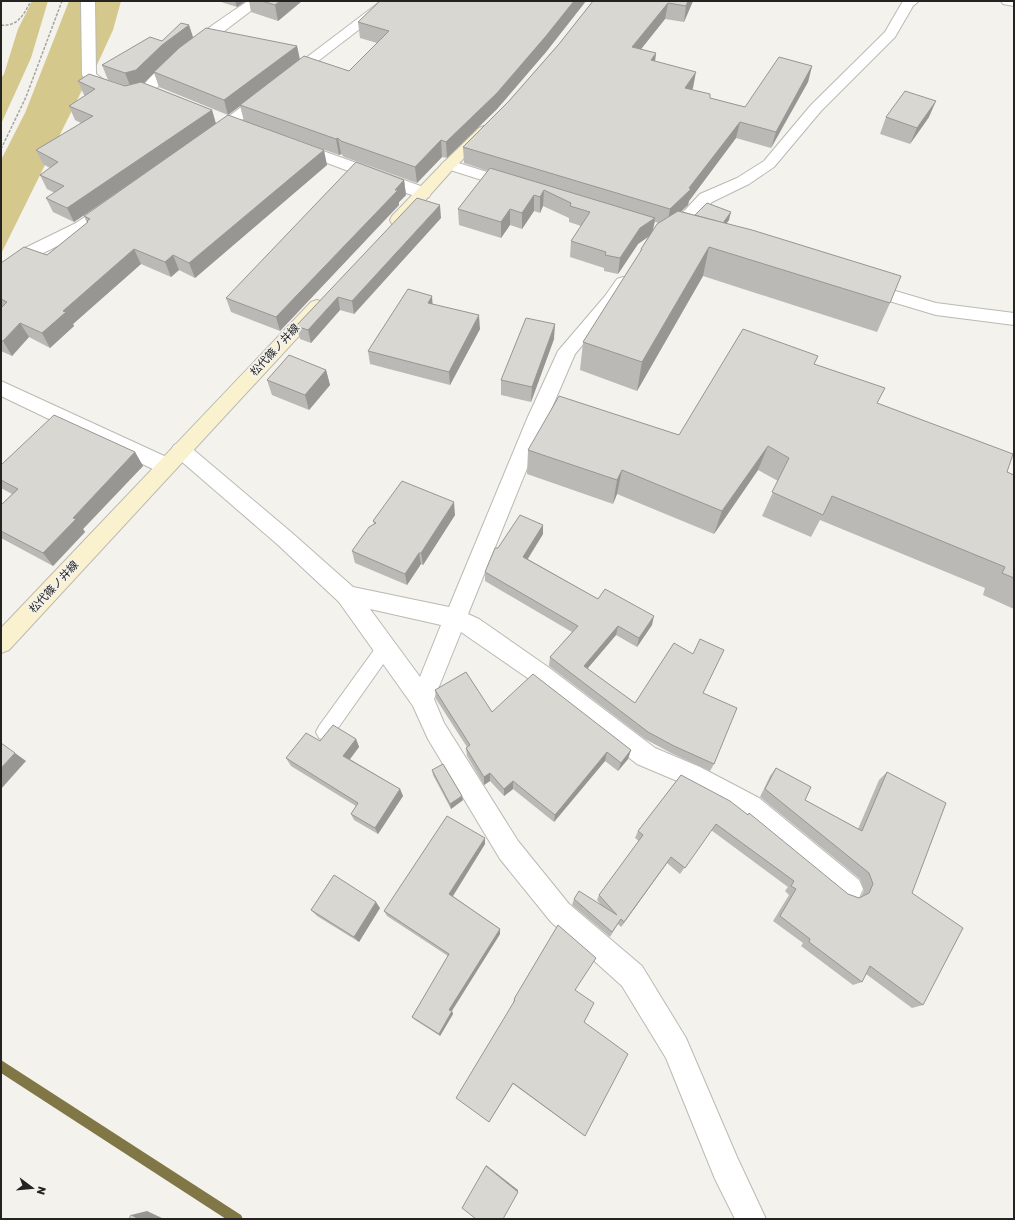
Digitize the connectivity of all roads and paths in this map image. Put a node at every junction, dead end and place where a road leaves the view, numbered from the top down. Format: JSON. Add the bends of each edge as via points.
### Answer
{"nodes":[{"id":1,"x":31,"y":1,"type":"edge"},
{"id":2,"x":62,"y":1,"type":"edge"},
{"id":3,"x":88,"y":1,"type":"edge"},
{"id":4,"x":257,"y":1,"type":"edge"},
{"id":5,"x":389,"y":1,"type":"edge"},
{"id":6,"x":912,"y":1,"type":"edge"},
{"id":7,"x":1008,"y":1,"type":"edge"},
{"id":8,"x":1014,"y":2,"type":"edge"},
{"id":9,"x":1,"y":25,"type":"edge"},
{"id":10,"x":136,"y":92,"type":"junction"},
{"id":11,"x":160,"y":95,"type":"edge"},
{"id":12,"x":492,"y":123,"type":"edge"},
{"id":13,"x":282,"y":141,"type":"edge"},
{"id":14,"x":198,"y":146,"type":"edge"},
{"id":15,"x":1,"y":149,"type":"edge"},
{"id":16,"x":449,"y":165,"type":"junction"},
{"id":17,"x":525,"y":188,"type":"edge"},
{"id":18,"x":423,"y":193,"type":"junction"},
{"id":19,"x":114,"y":206,"type":"edge"},
{"id":20,"x":385,"y":233,"type":"edge"},
{"id":21,"x":692,"y":239,"type":"edge"},
{"id":22,"x":633,"y":268,"type":"edge"},
{"id":23,"x":1,"y":275,"type":"edge"},
{"id":24,"x":852,"y":284,"type":"edge"},
{"id":25,"x":326,"y":296,"type":"edge"},
{"id":26,"x":1014,"y":319,"type":"edge"},
{"id":27,"x":1,"y":388,"type":"edge"},
{"id":28,"x":181,"y":450,"type":"junction"},
{"id":29,"x":166,"y":466,"type":"junction"},
{"id":30,"x":347,"y":595,"type":"junction"},
{"id":31,"x":455,"y":618,"type":"junction"},
{"id":32,"x":1,"y":643,"type":"edge"},
{"id":33,"x":385,"y":648,"type":"junction"},
{"id":34,"x":422,"y":699,"type":"junction"},
{"id":35,"x":325,"y":732,"type":"edge"},
{"id":36,"x":850,"y":889,"type":"dead end"},
{"id":37,"x":751,"y":1219,"type":"edge"}],
"edges":[{"from":1,"to":9,"type":"path","via":[[18,22],[13,25]]},
{"from":2,"to":15,"type":"path","via":[[26,97]]},
{"from":3,"to":10,"type":"street","via":[[89,75],[99,83]]},
{"from":4,"to":10,"type":"street"},
{"from":5,"to":14,"type":"street"},
{"from":6,"to":21,"type":"street","via":[[890,34],[816,108],[769,164],[743,181],[706,198],[680,226],[659,235]]},
{"from":7,"to":8,"type":"street"},
{"from":10,"to":11,"type":"street"},
{"from":12,"to":16,"type":"main road"},
{"from":13,"to":18,"type":"street"},
{"from":16,"to":17,"type":"street"},
{"from":16,"to":18,"type":"main road"},
{"from":18,"to":20,"type":"main road"},
{"from":19,"to":23,"type":"street","via":[[82,228],[31,252]]},
{"from":22,"to":31,"type":"street","via":[[611,300],[567,351]]},
{"from":24,"to":26,"type":"street","via":[[936,309]]},
{"from":25,"to":28,"type":"main road","name":"松代篠ノ井線"},
{"from":27,"to":29,"type":"street"},
{"from":28,"to":29,"type":"main road","name":"松代篠ノ井線"},
{"from":28,"to":30,"type":"street"},
{"from":29,"to":32,"type":"main road","name":"松代篠ノ井線"},
{"from":30,"to":31,"type":"street"},
{"from":30,"to":33,"type":"street"},
{"from":31,"to":34,"type":"street"},
{"from":31,"to":36,"type":"street","via":[[471,626],[540,674],[646,756],[691,775],[750,807]]},
{"from":33,"to":34,"type":"street"},
{"from":33,"to":35,"type":"lane"},
{"from":34,"to":37,"type":"street","via":[[436,731],[509,850],[560,913],[632,976],[676,1048],[726,1168]]}]}
